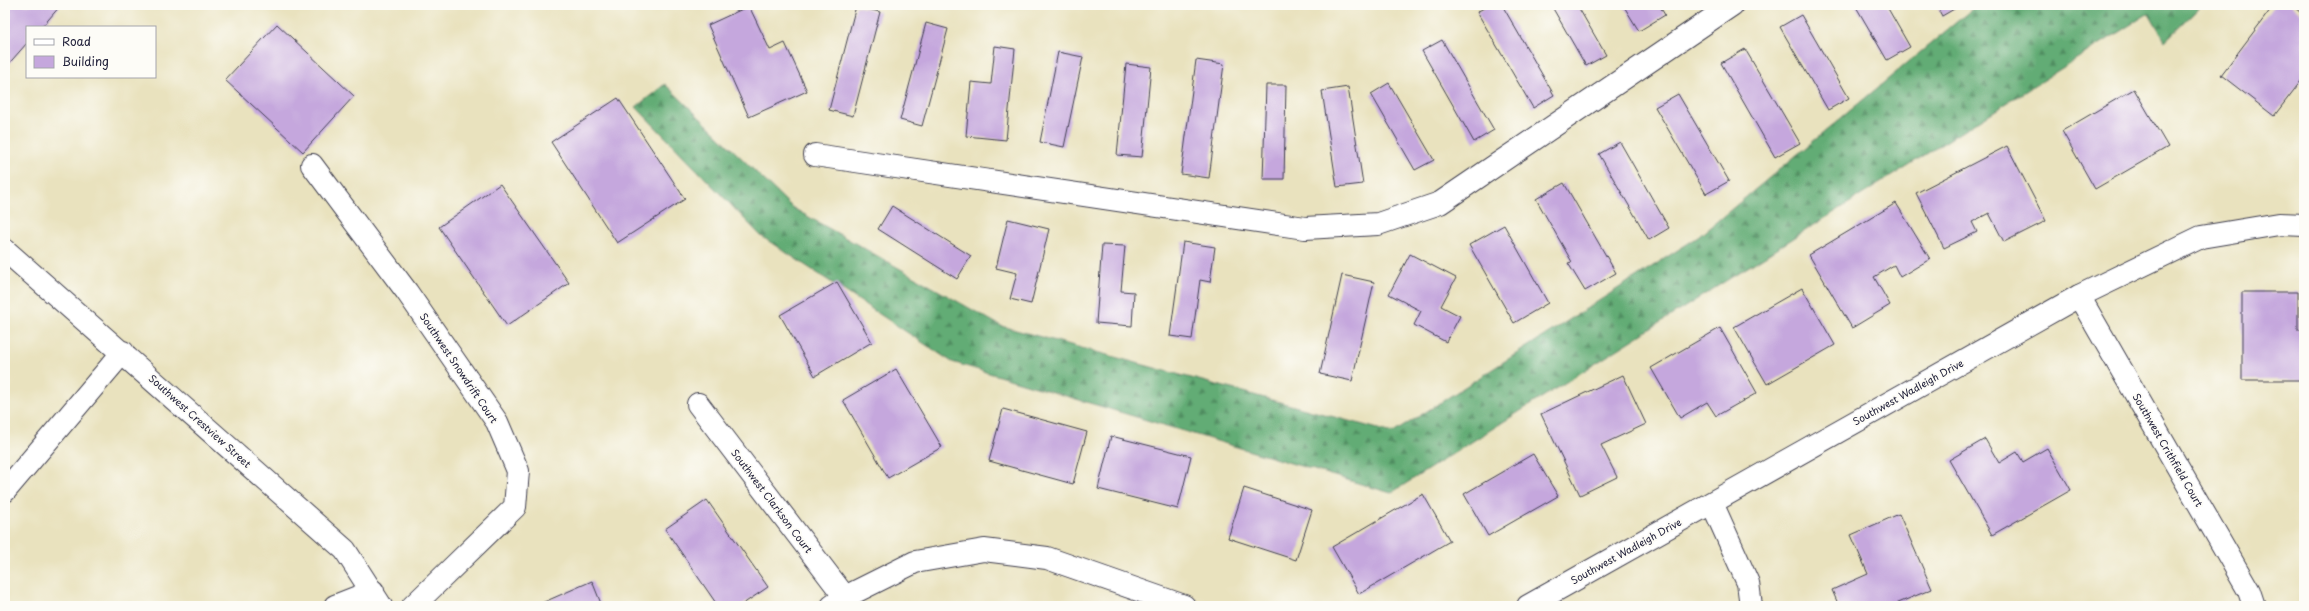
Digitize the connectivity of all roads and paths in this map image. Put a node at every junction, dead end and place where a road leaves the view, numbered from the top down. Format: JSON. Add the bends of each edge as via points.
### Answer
{"nodes":[{"id":1,"x":1732,"y":5,"type":"edge"},
{"id":2,"x":815,"y":155,"type":"dead end"},
{"id":3,"x":312,"y":165,"type":"dead end"},
{"id":4,"x":2304,"y":225,"type":"edge"},
{"id":5,"x":5,"y":250,"type":"edge"},
{"id":6,"x":2079,"y":296,"type":"junction"},
{"id":7,"x":123,"y":352,"type":"junction"},
{"id":8,"x":698,"y":404,"type":"dead end"},
{"id":9,"x":5,"y":491,"type":"edge"},
{"id":10,"x":1712,"y":503,"type":"junction"},
{"id":11,"x":377,"y":598,"type":"edge"},
{"id":12,"x":839,"y":601,"type":"edge"},
{"id":13,"x":335,"y":606,"type":"edge"},
{"id":14,"x":413,"y":606,"type":"edge"},
{"id":15,"x":1184,"y":606,"type":"edge"},
{"id":16,"x":1528,"y":606,"type":"edge"},
{"id":17,"x":1750,"y":606,"type":"edge"},
{"id":18,"x":2254,"y":606,"type":"edge"}],
"edges":[{"from":1,"to":2,"type":"street","via":[[1440,203],[1378,224],[1305,228]]},
{"from":3,"to":14,"type":"street","name":"Southwest Snowdrift Court","via":[[407,292],[497,422],[518,471],[515,507]]},
{"from":4,"to":6,"type":"street","name":"Southwest Wadleigh Drive","via":[[2279,224],[2201,237]]},
{"from":5,"to":7,"type":"street","name":"Southwest Crestview Street"},
{"from":6,"to":10,"type":"street","name":"Southwest Wadleigh Drive"},
{"from":6,"to":18,"type":"street","name":"Southwest Crithfield Court","via":[[2249,592]]},
{"from":7,"to":9,"type":"street"},
{"from":7,"to":11,"type":"street","name":"Southwest Crestview Street","via":[[345,550]]},
{"from":8,"to":12,"type":"street","name":"Southwest Clarkson Court"},
{"from":10,"to":16,"type":"street","name":"Southwest Wadleigh Drive"},
{"from":10,"to":17,"type":"street","via":[[1748,583]]},
{"from":11,"to":13,"type":"street"},
{"from":12,"to":15,"type":"street","via":[[915,562],[984,550],[1047,558]]}]}
